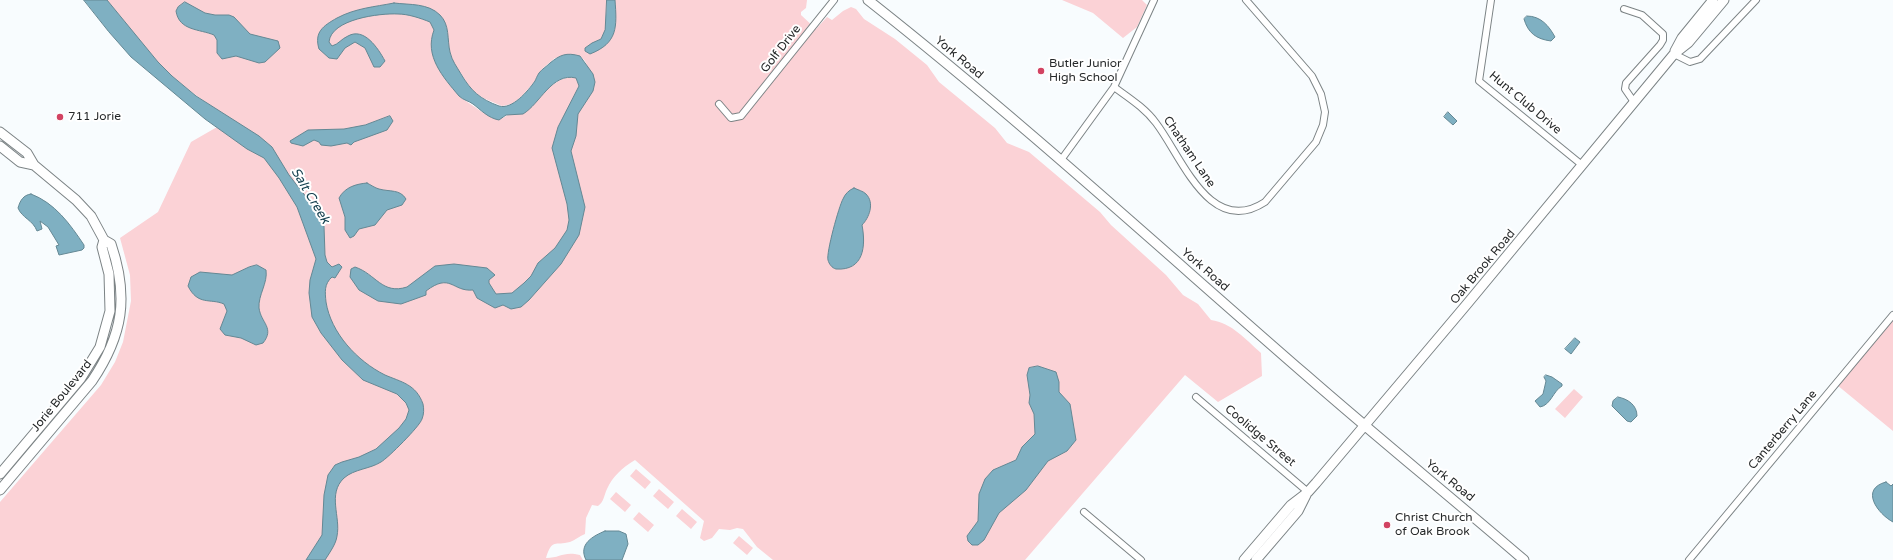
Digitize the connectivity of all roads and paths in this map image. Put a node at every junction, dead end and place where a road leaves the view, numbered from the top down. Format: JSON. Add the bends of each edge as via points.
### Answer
{"nodes":[{"id":1,"x":834,"y":0,"type":"edge"},
{"id":2,"x":868,"y":0,"type":"edge"},
{"id":3,"x":1154,"y":0,"type":"edge"},
{"id":4,"x":1246,"y":0,"type":"edge"},
{"id":5,"x":1491,"y":0,"type":"edge"},
{"id":6,"x":1713,"y":0,"type":"edge"},
{"id":7,"x":1724,"y":0,"type":"edge"},
{"id":8,"x":1756,"y":0,"type":"edge"},
{"id":9,"x":1624,"y":9,"type":"dead end"},
{"id":10,"x":1674,"y":54,"type":"junction"},
{"id":11,"x":1114,"y":87,"type":"junction"},
{"id":12,"x":1634,"y":102,"type":"junction"},
{"id":13,"x":720,"y":104,"type":"dead end"},
{"id":14,"x":0,"y":132,"type":"edge"},
{"id":15,"x":0,"y":146,"type":"edge"},
{"id":16,"x":1061,"y":160,"type":"junction"},
{"id":17,"x":34,"y":165,"type":"junction"},
{"id":18,"x":1582,"y":165,"type":"junction"},
{"id":19,"x":104,"y":240,"type":"junction"},
{"id":20,"x":1893,"y":315,"type":"edge"},
{"id":21,"x":1196,"y":397,"type":"dead end"},
{"id":22,"x":1364,"y":425,"type":"junction"},
{"id":23,"x":0,"y":474,"type":"edge"},
{"id":24,"x":0,"y":490,"type":"edge"},
{"id":25,"x":1308,"y":492,"type":"junction"},
{"id":26,"x":1084,"y":512,"type":"dead end"},
{"id":27,"x":1141,"y":560,"type":"edge"},
{"id":28,"x":1244,"y":560,"type":"edge"},
{"id":29,"x":1256,"y":560,"type":"edge"},
{"id":30,"x":1524,"y":560,"type":"edge"},
{"id":31,"x":1689,"y":560,"type":"edge"}],
"edges":[{"from":1,"to":13,"type":"street","name":"Golf Drive","via":[[745,112],[738,118],[731,118]]},
{"from":2,"to":16,"type":"main road","name":"York Road","via":[[920,40]]},
{"from":3,"to":11,"type":"street"},
{"from":4,"to":11,"type":"street","name":"Chatham Lane","via":[[1312,76],[1320,89],[1325,112],[1316,142],[1272,195],[1261,204],[1237,211],[1224,208],[1208,199],[1156,122]]},
{"from":5,"to":18,"type":"street","name":"Hunt Club Drive","via":[[1479,81]]},
{"from":6,"to":10,"type":"main road","name":"Oak Brook Road","via":[[1682,38]]},
{"from":7,"to":10,"type":"main road","name":"Oak Brook Road","via":[[1688,43]]},
{"from":8,"to":10,"type":"street","via":[[1700,59],[1690,62]]},
{"from":9,"to":12,"type":"street","via":[[1642,15],[1663,34],[1660,45],[1626,83],[1625,89]]},
{"from":10,"to":12,"type":"main road","name":"Oak Brook Road"},
{"from":11,"to":16,"type":"street"},
{"from":12,"to":18,"type":"main road","name":"Oak Brook Road"},
{"from":14,"to":17,"type":"main road","name":"Jorie Boulevard","via":[[27,153]]},
{"from":15,"to":17,"type":"main road","name":"Jorie Boulevard","via":[[20,162]]},
{"from":16,"to":22,"type":"main road","name":"York Road"},
{"from":17,"to":19,"type":"main road","name":"Jorie Boulevard","via":[[84,208]]},
{"from":18,"to":22,"type":"main road","name":"Oak Brook Road"},
{"from":19,"to":23,"type":"main road","name":"Jorie Boulevard","via":[[102,247],[108,274],[110,312],[100,346],[81,378]]},
{"from":19,"to":24,"type":"main road","name":"Jorie Boulevard","via":[[111,244],[120,274],[122,292],[121,312],[112,347],[92,381]]},
{"from":20,"to":31,"type":"street","name":"Canterberry Lane"},
{"from":21,"to":25,"type":"street","name":"Coolidge Street"},
{"from":22,"to":25,"type":"main road","name":"Oak Brook Road"},
{"from":22,"to":30,"type":"main road","name":"York Road"},
{"from":25,"to":28,"type":"main road","name":"Oak Brook Road","via":[[1291,505]]},
{"from":25,"to":29,"type":"main road","name":"Oak Brook Road","via":[[1298,511]]},
{"from":26,"to":27,"type":"street"}]}
